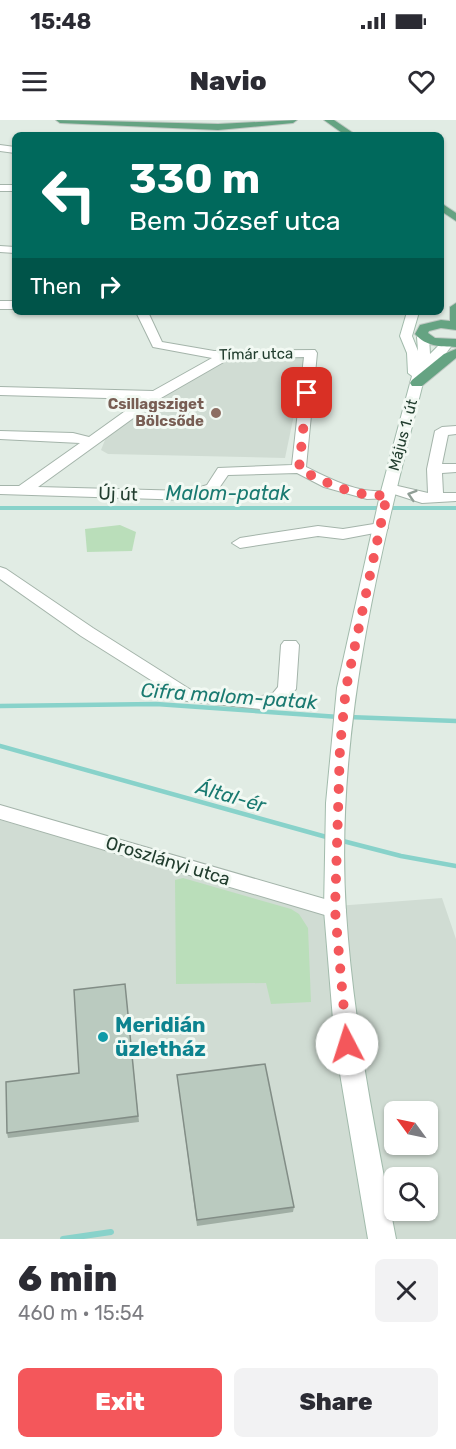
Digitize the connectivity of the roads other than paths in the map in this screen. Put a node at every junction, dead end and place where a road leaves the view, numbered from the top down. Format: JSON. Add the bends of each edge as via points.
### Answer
{"nodes":[{"id":1,"x":60,"y":120,"type":"edge"},
{"id":2,"x":293,"y":120,"type":"edge"},
{"id":3,"x":333,"y":121,"type":"edge"},
{"id":4,"x":208,"y":128,"type":"edge"},
{"id":5,"x":347,"y":132,"type":"edge"},
{"id":6,"x":444,"y":208,"type":"edge"},
{"id":7,"x":456,"y":218,"type":"edge"},
{"id":8,"x":456,"y":308,"type":"edge"},
{"id":9,"x":144,"y":315,"type":"edge"},
{"id":10,"x":413,"y":315,"type":"edge"},
{"id":11,"x":425,"y":315,"type":"edge"},
{"id":12,"x":456,"y":325,"type":"edge"},
{"id":13,"x":426,"y":332,"type":"junction"},
{"id":14,"x":453,"y":347,"type":"edge"},
{"id":15,"x":225,"y":356,"type":"junction"},
{"id":16,"x":417,"y":383,"type":"junction"},
{"id":17,"x":0,"y":391,"type":"edge"},
{"id":18,"x":156,"y":395,"type":"junction"},
{"id":19,"x":456,"y":430,"type":"edge"},
{"id":20,"x":0,"y":435,"type":"edge"},
{"id":21,"x":89,"y":441,"type":"junction"},
{"id":22,"x":456,"y":468,"type":"edge"},
{"id":23,"x":299,"y":469,"type":"junction"},
{"id":24,"x":434,"y":469,"type":"junction"},
{"id":25,"x":0,"y":490,"type":"edge"},
{"id":26,"x":22,"y":491,"type":"junction"},
{"id":27,"x":456,"y":497,"type":"edge"},
{"id":28,"x":436,"y":499,"type":"junction"},
{"id":29,"x":385,"y":505,"type":"junction"},
{"id":30,"x":240,"y":543,"type":"dead end"},
{"id":31,"x":0,"y":572,"type":"edge"},
{"id":32,"x":290,"y":645,"type":"dead end"},
{"id":33,"x":0,"y":812,"type":"edge"},
{"id":34,"x":335,"y":910,"type":"junction"},
{"id":35,"x":382,"y":1239,"type":"edge"}],
"edges":[{"from":1,"to":4,"type":"main road"},
{"from":2,"to":4,"type":"main road"},
{"from":3,"to":5,"type":"main road"},
{"from":6,"to":7,"type":"main road"},
{"from":8,"to":12,"type":"main road"},
{"from":9,"to":15,"type":"street","name":"Tímár utca","via":[[158,344],[180,351]]},
{"from":10,"to":16,"type":"street","via":[[406,336]]},
{"from":11,"to":13,"type":"main road"},
{"from":12,"to":13,"type":"main road","via":[[441,324]]},
{"from":13,"to":14,"type":"main road","via":[[432,342]]},
{"from":13,"to":16,"type":"street","name":"Május 1. út"},
{"from":14,"to":16,"type":"main road","via":[[448,357]]},
{"from":15,"to":18,"type":"street"},
{"from":15,"to":23,"type":"street","name":"Tímár utca","via":[[311,353]]},
{"from":16,"to":29,"type":"street","name":"Május 1. út"},
{"from":17,"to":18,"type":"street"},
{"from":18,"to":21,"type":"street"},
{"from":19,"to":24,"type":"street","via":[[442,431]]},
{"from":20,"to":21,"type":"street"},
{"from":21,"to":26,"type":"street"},
{"from":22,"to":24,"type":"street"},
{"from":23,"to":26,"type":"street","name":"Új út","via":[[223,471],[212,488],[189,496]]},
{"from":23,"to":29,"type":"street","via":[[329,484],[372,496]]},
{"from":24,"to":28,"type":"street"},
{"from":25,"to":26,"type":"street","name":"Új út"},
{"from":27,"to":28,"type":"street","name":"Május 1. út"},
{"from":28,"to":29,"type":"street","name":"Május 1. út","one_way":true},
{"from":29,"to":30,"type":"street","via":[[343,534],[318,531]]},
{"from":29,"to":34,"type":"street","name":"Május 1. út","via":[[346,688],[336,823]]},
{"from":31,"to":32,"type":"street","via":[[187,695],[260,703],[279,698],[287,689]]},
{"from":33,"to":34,"type":"street","name":"Oroszlányi utca"},
{"from":34,"to":35,"type":"street","name":"Május 1. út","via":[[347,1044]]}]}
